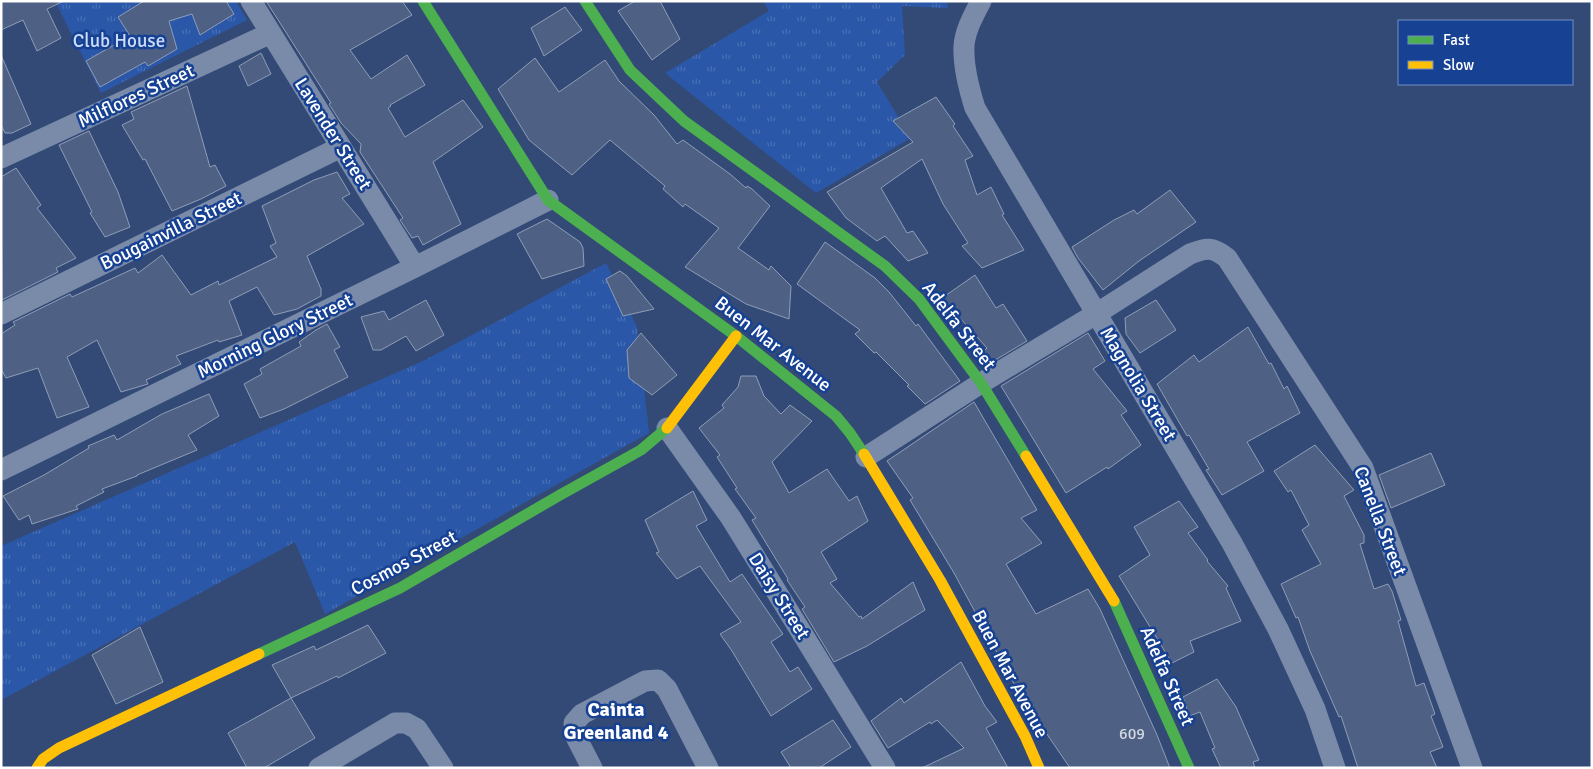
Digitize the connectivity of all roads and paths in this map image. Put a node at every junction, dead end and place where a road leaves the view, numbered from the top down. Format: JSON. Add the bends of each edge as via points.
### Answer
{"nodes":[{"id":1,"x":251,"y":1,"type":"edge"},
{"id":2,"x":423,"y":1,"type":"edge"},
{"id":3,"x":585,"y":1,"type":"edge"},
{"id":4,"x":981,"y":1,"type":"edge"},
{"id":5,"x":271,"y":33,"type":"junction"},
{"id":6,"x":341,"y":147,"type":"junction"},
{"id":7,"x":1,"y":158,"type":"edge"},
{"id":8,"x":548,"y":200,"type":"junction"},
{"id":9,"x":416,"y":267,"type":"junction"},
{"id":10,"x":1,"y":314,"type":"edge"},
{"id":11,"x":1096,"y":314,"type":"junction"},
{"id":12,"x":736,"y":336,"type":"junction"},
{"id":13,"x":981,"y":383,"type":"junction"},
{"id":14,"x":668,"y":428,"type":"junction"},
{"id":15,"x":866,"y":457,"type":"junction"},
{"id":16,"x":1,"y":470,"type":"edge"},
{"id":17,"x":40,"y":764,"type":"edge"},
{"id":18,"x":318,"y":768,"type":"edge"},
{"id":19,"x":443,"y":768,"type":"edge"},
{"id":20,"x":592,"y":768,"type":"edge"},
{"id":21,"x":708,"y":768,"type":"edge"},
{"id":22,"x":885,"y":768,"type":"edge"},
{"id":23,"x":1039,"y":768,"type":"edge"},
{"id":24,"x":1189,"y":768,"type":"edge"},
{"id":25,"x":1336,"y":768,"type":"edge"},
{"id":26,"x":1472,"y":768,"type":"edge"}],
"edges":[{"from":1,"to":5,"type":"street","name":"Lavender Street"},
{"from":2,"to":8,"type":"street","name":"Buen Mar Avenue"},
{"from":3,"to":13,"type":"street","name":"Adelfa Street","via":[[630,70],[684,121],[885,266],[919,299]]},
{"from":4,"to":11,"type":"street","name":"Magnolia Street","via":[[964,45],[969,90],[975,108]]},
{"from":5,"to":6,"type":"street","name":"Lavender Street"},
{"from":5,"to":7,"type":"street","name":"Milflores Street"},
{"from":6,"to":9,"type":"street","name":"Lavender Street"},
{"from":6,"to":10,"type":"street","name":"Bougainvilla Street"},
{"from":8,"to":9,"type":"street","name":"Morning Glory Street"},
{"from":8,"to":12,"type":"street","name":"Buen Mar Avenue"},
{"from":9,"to":16,"type":"street","name":"Morning Glory Street"},
{"from":11,"to":13,"type":"street"},
{"from":11,"to":25,"type":"street","name":"Magnolia Street","via":[[1232,543],[1273,620],[1315,709]]},
{"from":11,"to":26,"type":"street","name":"Canella Street","via":[[1190,254],[1211,249],[1227,258],[1363,468]]},
{"from":12,"to":14,"type":"street","name":"Cosmos Street"},
{"from":12,"to":15,"type":"street","name":"Buen Mar Avenue","via":[[836,416]]},
{"from":13,"to":15,"type":"street"},
{"from":13,"to":24,"type":"street","name":"Adelfa Street","via":[[1114,602]]},
{"from":14,"to":17,"type":"street","name":"Cosmos Street","via":[[641,450],[400,588],[59,748]]},
{"from":14,"to":22,"type":"street","name":"Daisy Street","via":[[731,518]]},
{"from":15,"to":23,"type":"street","name":"Buen Mar Avenue","via":[[940,580],[1025,736]]},
{"from":18,"to":19,"type":"street","via":[[394,724],[406,723],[418,729]]},
{"from":20,"to":21,"type":"street","via":[[575,735],[574,723],[582,714],[645,681],[658,680],[667,689]]}]}
